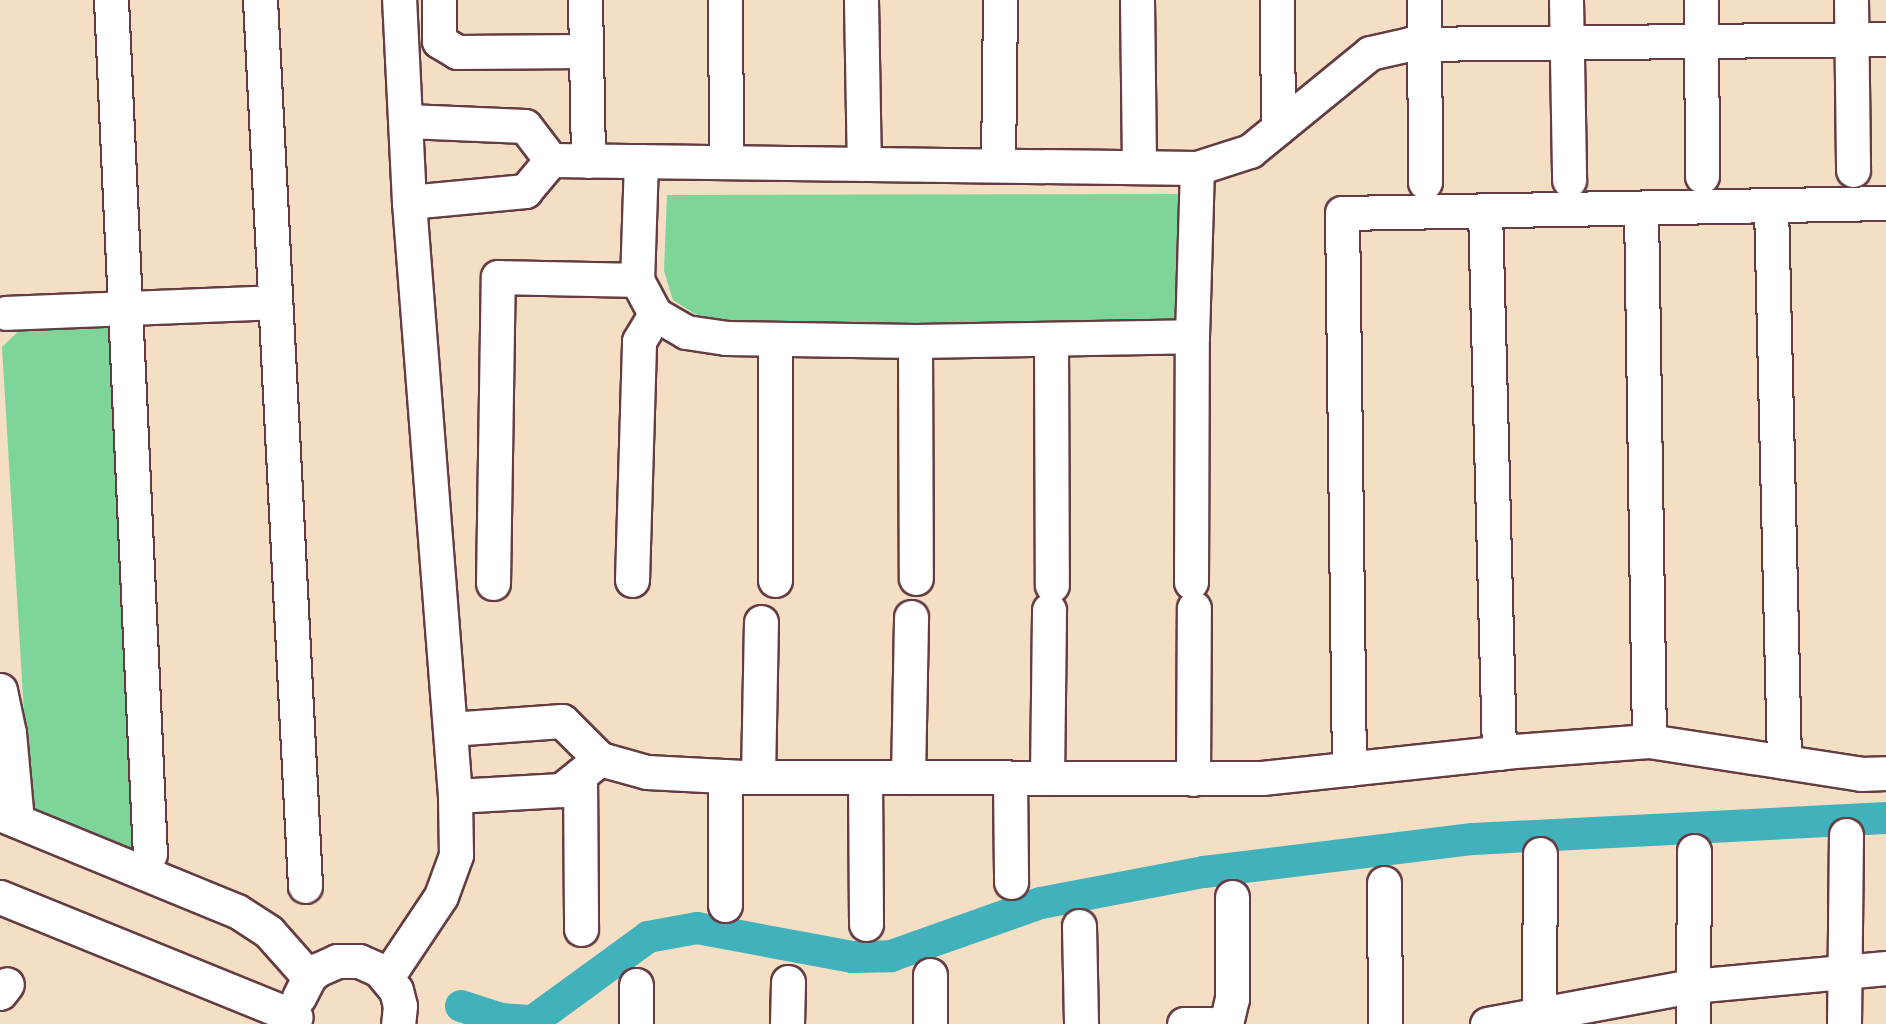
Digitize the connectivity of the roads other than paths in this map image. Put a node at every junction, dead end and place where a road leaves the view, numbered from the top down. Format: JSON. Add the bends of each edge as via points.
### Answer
{"nodes":[{"id":1,"x":111,"y":0,"type":"edge"},
{"id":2,"x":260,"y":0,"type":"edge"},
{"id":3,"x":399,"y":0,"type":"edge"},
{"id":4,"x":439,"y":0,"type":"edge"},
{"id":5,"x":585,"y":0,"type":"edge"},
{"id":6,"x":725,"y":0,"type":"edge"},
{"id":7,"x":861,"y":0,"type":"edge"},
{"id":8,"x":1000,"y":0,"type":"edge"},
{"id":9,"x":1137,"y":0,"type":"edge"},
{"id":10,"x":1277,"y":0,"type":"edge"},
{"id":11,"x":1424,"y":0,"type":"edge"},
{"id":12,"x":1566,"y":0,"type":"edge"},
{"id":13,"x":1701,"y":0,"type":"edge"},
{"id":14,"x":1851,"y":0,"type":"edge"},
{"id":15,"x":1886,"y":39,"type":"edge"},
{"id":16,"x":1851,"y":40,"type":"junction"},
{"id":17,"x":1701,"y":41,"type":"junction"},
{"id":18,"x":1566,"y":43,"type":"junction"},
{"id":19,"x":1424,"y":44,"type":"junction"},
{"id":20,"x":585,"y":51,"type":"junction"},
{"id":21,"x":407,"y":121,"type":"junction"},
{"id":22,"x":1278,"y":128,"type":"junction"},
{"id":23,"x":550,"y":160,"type":"junction"},
{"id":24,"x":588,"y":161,"type":"junction"},
{"id":25,"x":641,"y":161,"type":"junction"},
{"id":26,"x":726,"y":162,"type":"junction"},
{"id":27,"x":864,"y":164,"type":"junction"},
{"id":28,"x":998,"y":165,"type":"junction"},
{"id":29,"x":1139,"y":167,"type":"junction"},
{"id":30,"x":1197,"y":168,"type":"junction"},
{"id":31,"x":1853,"y":170,"type":"dead end"},
{"id":32,"x":1702,"y":176,"type":"dead end"},
{"id":33,"x":1569,"y":180,"type":"dead end"},
{"id":34,"x":1425,"y":182,"type":"dead end"},
{"id":35,"x":409,"y":202,"type":"junction"},
{"id":36,"x":1886,"y":204,"type":"edge"},
{"id":37,"x":1772,"y":205,"type":"junction"},
{"id":38,"x":1641,"y":208,"type":"junction"},
{"id":39,"x":1485,"y":210,"type":"junction"},
{"id":40,"x":637,"y":280,"type":"junction"},
{"id":41,"x":275,"y":302,"type":"junction"},
{"id":42,"x":125,"y":309,"type":"junction"},
{"id":43,"x":2,"y":314,"type":"edge"},
{"id":44,"x":655,"y":314,"type":"junction"},
{"id":45,"x":1192,"y":336,"type":"junction"},
{"id":46,"x":776,"y":339,"type":"junction"},
{"id":47,"x":1051,"y":339,"type":"junction"},
{"id":48,"x":915,"y":341,"type":"junction"},
{"id":49,"x":916,"y":578,"type":"dead end"},
{"id":50,"x":632,"y":580,"type":"dead end"},
{"id":51,"x":775,"y":580,"type":"dead end"},
{"id":52,"x":493,"y":583,"type":"dead end"},
{"id":53,"x":911,"y":618,"type":"dead end"},
{"id":54,"x":761,"y":622,"type":"dead end"},
{"id":55,"x":0,"y":690,"type":"edge"},
{"id":56,"x":450,"y":729,"type":"junction"},
{"id":57,"x":1649,"y":741,"type":"junction"},
{"id":58,"x":1499,"y":753,"type":"junction"},
{"id":59,"x":1784,"y":762,"type":"junction"},
{"id":60,"x":590,"y":767,"type":"junction"},
{"id":61,"x":1349,"y":769,"type":"junction"},
{"id":62,"x":1886,"y":773,"type":"edge"},
{"id":63,"x":725,"y":776,"type":"junction"},
{"id":64,"x":758,"y":777,"type":"junction"},
{"id":65,"x":865,"y":777,"type":"junction"},
{"id":66,"x":908,"y":777,"type":"junction"},
{"id":67,"x":1010,"y":778,"type":"junction"},
{"id":68,"x":1047,"y":778,"type":"junction"},
{"id":69,"x":1194,"y":779,"type":"junction"},
{"id":70,"x":455,"y":796,"type":"junction"},
{"id":71,"x":8,"y":817,"type":"edge"},
{"id":72,"x":1846,"y":835,"type":"dead end"},
{"id":73,"x":1694,"y":851,"type":"dead end"},
{"id":74,"x":150,"y":854,"type":"dead end"},
{"id":75,"x":1540,"y":854,"type":"dead end"},
{"id":76,"x":1011,"y":882,"type":"dead end"},
{"id":77,"x":1384,"y":884,"type":"dead end"},
{"id":78,"x":305,"y":885,"type":"dead end"},
{"id":79,"x":0,"y":897,"type":"edge"},
{"id":80,"x":1232,"y":897,"type":"dead end"},
{"id":81,"x":725,"y":905,"type":"dead end"},
{"id":82,"x":866,"y":924,"type":"dead end"},
{"id":83,"x":1079,"y":926,"type":"dead end"},
{"id":84,"x":581,"y":929,"type":"dead end"},
{"id":85,"x":1886,"y":968,"type":"edge"},
{"id":86,"x":1844,"y":970,"type":"junction"},
{"id":87,"x":930,"y":975,"type":"dead end"},
{"id":88,"x":309,"y":977,"type":"junction"},
{"id":89,"x":387,"y":977,"type":"junction"},
{"id":90,"x":788,"y":982,"type":"dead end"},
{"id":91,"x":636,"y":985,"type":"dead end"},
{"id":92,"x":1692,"y":986,"type":"junction"},
{"id":93,"x":1539,"y":1018,"type":"edge"},
{"id":94,"x":297,"y":1020,"type":"edge"},
{"id":95,"x":398,"y":1024,"type":"edge"},
{"id":96,"x":636,"y":1024,"type":"edge"},
{"id":97,"x":787,"y":1024,"type":"edge"},
{"id":98,"x":930,"y":1024,"type":"edge"},
{"id":99,"x":1081,"y":1024,"type":"edge"},
{"id":100,"x":1184,"y":1024,"type":"edge"},
{"id":101,"x":1210,"y":1024,"type":"edge"},
{"id":102,"x":1226,"y":1024,"type":"edge"},
{"id":103,"x":1385,"y":1024,"type":"edge"},
{"id":104,"x":1487,"y":1024,"type":"edge"},
{"id":105,"x":1693,"y":1024,"type":"edge"},
{"id":106,"x":1844,"y":1024,"type":"edge"}],
"edges":[{"from":1,"to":42,"type":"street"},
{"from":2,"to":41,"type":"street"},
{"from":3,"to":21,"type":"street"},
{"from":4,"to":20,"type":"street","via":[[439,41],[457,52]]},
{"from":5,"to":20,"type":"street"},
{"from":6,"to":26,"type":"street"},
{"from":7,"to":27,"type":"street"},
{"from":8,"to":28,"type":"street"},
{"from":9,"to":29,"type":"street"},
{"from":10,"to":22,"type":"street"},
{"from":11,"to":19,"type":"street"},
{"from":12,"to":18,"type":"street"},
{"from":13,"to":17,"type":"street"},
{"from":14,"to":16,"type":"street"},
{"from":15,"to":16,"type":"street"},
{"from":16,"to":17,"type":"street"},
{"from":16,"to":31,"type":"street"},
{"from":17,"to":18,"type":"street"},
{"from":17,"to":32,"type":"street"},
{"from":18,"to":19,"type":"street"},
{"from":18,"to":33,"type":"street"},
{"from":19,"to":22,"type":"street","via":[[1370,53]]},
{"from":19,"to":34,"type":"street"},
{"from":20,"to":24,"type":"street"},
{"from":21,"to":23,"type":"street","via":[[525,126]]},
{"from":21,"to":35,"type":"street"},
{"from":22,"to":30,"type":"street","via":[[1250,151]]},
{"from":23,"to":24,"type":"street"},
{"from":23,"to":35,"type":"street","via":[[525,191]]},
{"from":24,"to":25,"type":"street"},
{"from":25,"to":26,"type":"street"},
{"from":25,"to":40,"type":"street"},
{"from":26,"to":27,"type":"street"},
{"from":27,"to":28,"type":"street"},
{"from":28,"to":29,"type":"street"},
{"from":29,"to":30,"type":"street"},
{"from":30,"to":45,"type":"street"},
{"from":35,"to":56,"type":"street"},
{"from":36,"to":37,"type":"street"},
{"from":37,"to":38,"type":"street"},
{"from":37,"to":59,"type":"street"},
{"from":38,"to":39,"type":"street"},
{"from":38,"to":57,"type":"street"},
{"from":39,"to":58,"type":"street"},
{"from":39,"to":61,"type":"street","via":[[1342,213]]},
{"from":40,"to":44,"type":"street"},
{"from":40,"to":52,"type":"street","via":[[498,277]]},
{"from":41,"to":42,"type":"street"},
{"from":41,"to":78,"type":"street"},
{"from":42,"to":43,"type":"street"},
{"from":42,"to":74,"type":"street"},
{"from":44,"to":46,"type":"street","via":[[686,332]]},
{"from":44,"to":50,"type":"street","via":[[639,341]]},
{"from":45,"to":47,"type":"street"},
{"from":45,"to":69,"type":"street"},
{"from":46,"to":48,"type":"street"},
{"from":46,"to":51,"type":"street"},
{"from":47,"to":48,"type":"street"},
{"from":47,"to":68,"type":"street"},
{"from":48,"to":49,"type":"street"},
{"from":53,"to":66,"type":"street"},
{"from":54,"to":64,"type":"street"},
{"from":55,"to":71,"type":"street","via":[[9,733]]},
{"from":56,"to":60,"type":"street","via":[[562,722]]},
{"from":56,"to":70,"type":"street"},
{"from":57,"to":58,"type":"street"},
{"from":57,"to":59,"type":"street"},
{"from":58,"to":61,"type":"street"},
{"from":59,"to":62,"type":"street","via":[[1861,774]]},
{"from":60,"to":63,"type":"street"},
{"from":60,"to":70,"type":"street","via":[[561,790]]},
{"from":60,"to":84,"type":"street"},
{"from":61,"to":69,"type":"street","via":[[1262,778]]},
{"from":63,"to":64,"type":"street"},
{"from":63,"to":81,"type":"street"},
{"from":64,"to":65,"type":"street"},
{"from":65,"to":66,"type":"street"},
{"from":65,"to":82,"type":"street"},
{"from":66,"to":67,"type":"street"},
{"from":67,"to":68,"type":"street"},
{"from":67,"to":76,"type":"street"},
{"from":68,"to":69,"type":"street"},
{"from":70,"to":89,"type":"street","via":[[456,855],[441,896]]},
{"from":71,"to":88,"type":"street","via":[[237,911],[269,932]]},
{"from":72,"to":86,"type":"street"},
{"from":73,"to":92,"type":"street"},
{"from":75,"to":93,"type":"street"},
{"from":77,"to":103,"type":"street"},
{"from":79,"to":94,"type":"street"},
{"from":80,"to":102,"type":"street","via":[[1232,999]]},
{"from":83,"to":99,"type":"street"},
{"from":85,"to":86,"type":"street"},
{"from":86,"to":92,"type":"street"},
{"from":86,"to":106,"type":"street"},
{"from":87,"to":98,"type":"street"},
{"from":88,"to":89,"type":"street","via":[[327,964],[348,959],[369,964]]},
{"from":88,"to":94,"type":"street","via":[[297,1002]]},
{"from":89,"to":95,"type":"street","via":[[400,1006]]},
{"from":90,"to":97,"type":"street"},
{"from":91,"to":96,"type":"street"},
{"from":92,"to":93,"type":"street"},
{"from":92,"to":105,"type":"street"},
{"from":93,"to":104,"type":"street"},
{"from":100,"to":101,"type":"street"}]}
